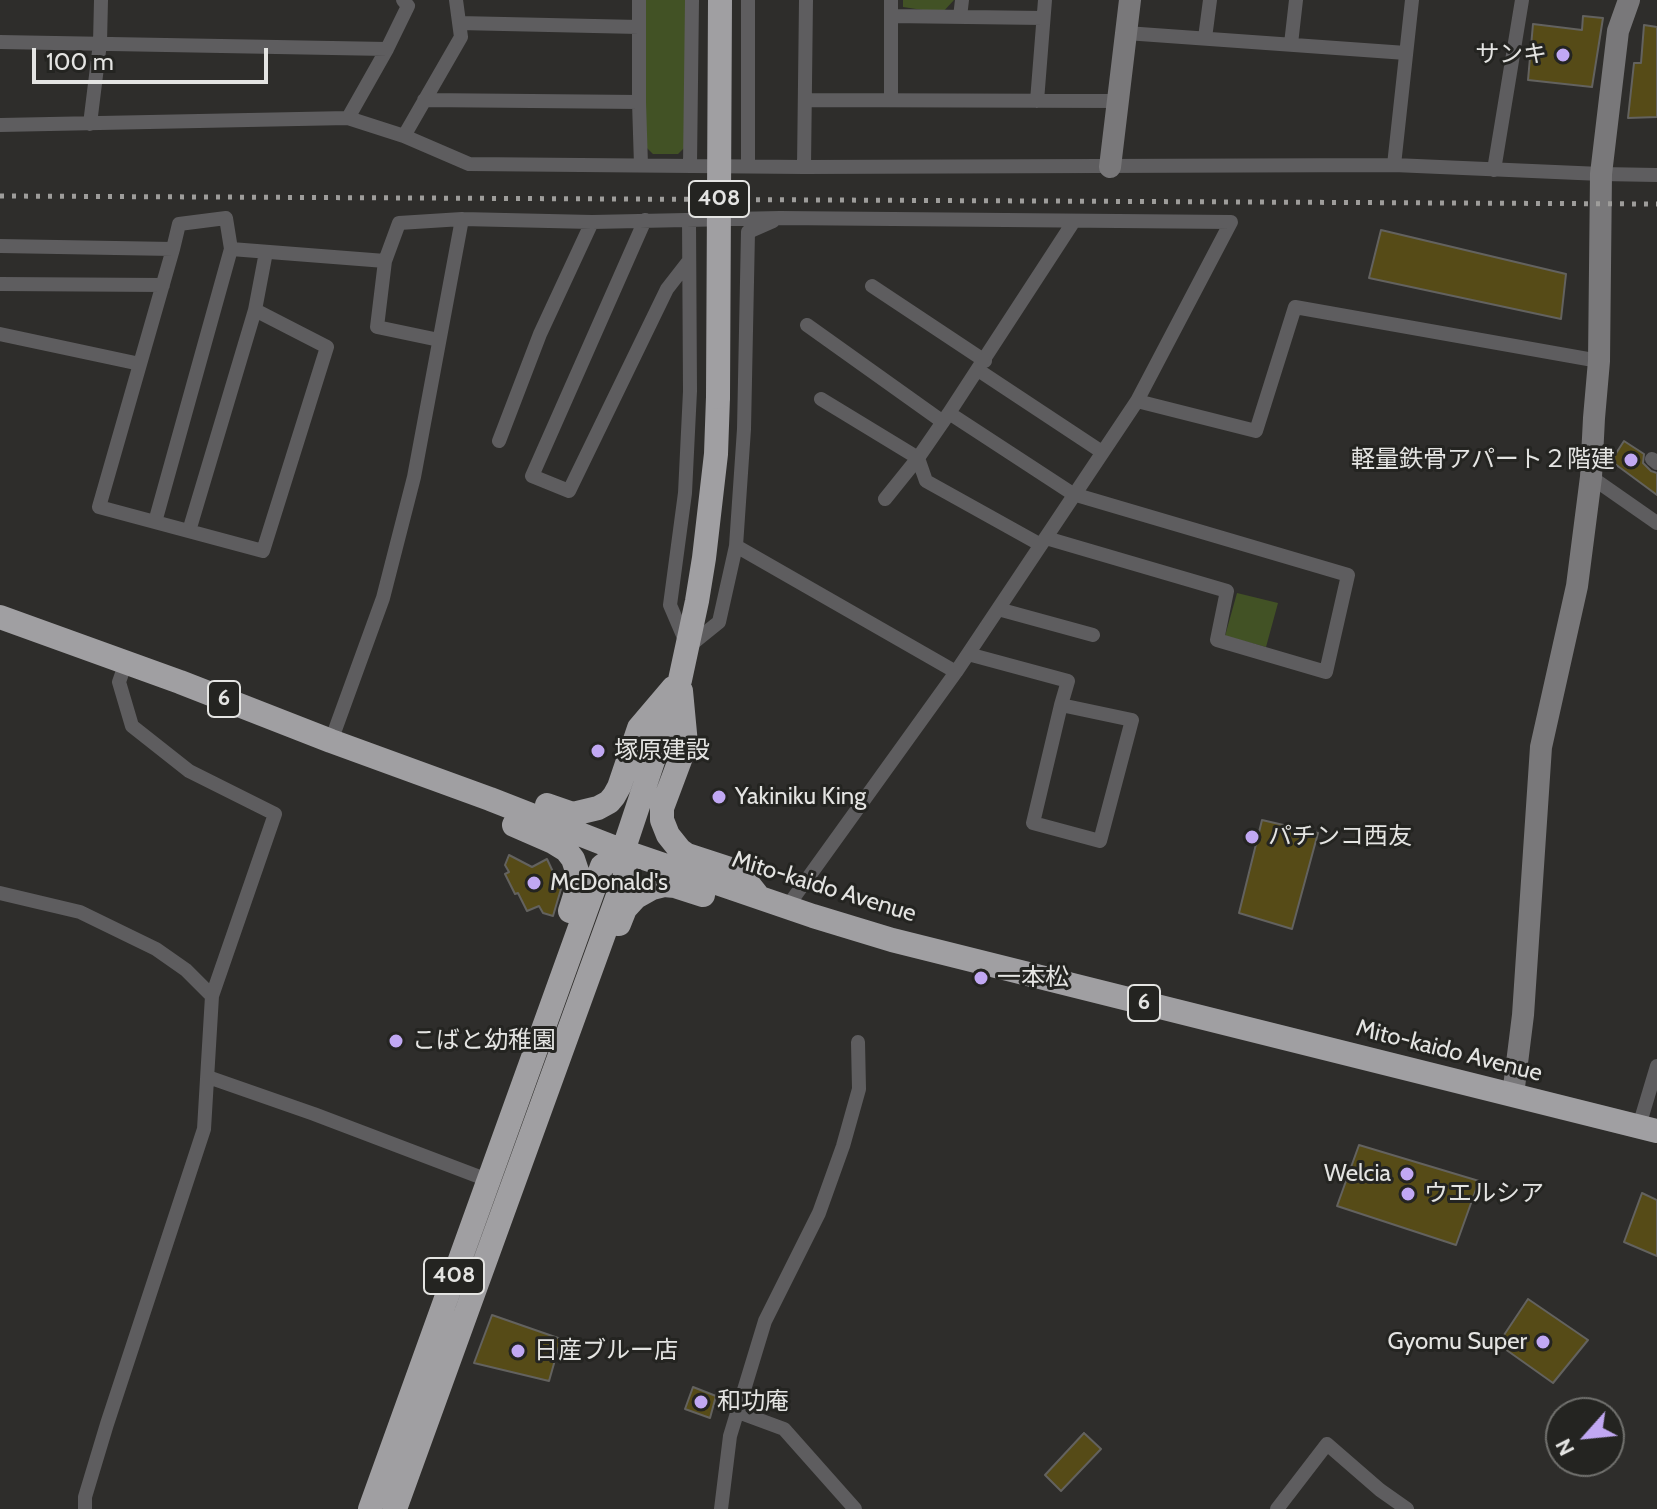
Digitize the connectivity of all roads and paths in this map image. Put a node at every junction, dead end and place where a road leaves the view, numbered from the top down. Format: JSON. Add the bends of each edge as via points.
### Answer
{"nodes":[{"id":1,"x":101,"y":0,"type":"edge"},
{"id":2,"x":456,"y":0,"type":"edge"},
{"id":3,"x":639,"y":0,"type":"edge"},
{"id":4,"x":692,"y":0,"type":"edge"},
{"id":5,"x":720,"y":0,"type":"edge"},
{"id":6,"x":748,"y":0,"type":"edge"},
{"id":7,"x":806,"y":0,"type":"edge"},
{"id":8,"x":891,"y":0,"type":"edge"},
{"id":9,"x":962,"y":0,"type":"edge"},
{"id":10,"x":1045,"y":0,"type":"edge"},
{"id":11,"x":1130,"y":0,"type":"edge"},
{"id":12,"x":1210,"y":0,"type":"edge"},
{"id":13,"x":1296,"y":0,"type":"edge"},
{"id":14,"x":1412,"y":0,"type":"edge"},
{"id":15,"x":1522,"y":0,"type":"edge"},
{"id":16,"x":1629,"y":0,"type":"edge"},
{"id":17,"x":409,"y":2,"type":"edge"},
{"id":18,"x":891,"y":16,"type":"junction"},
{"id":19,"x":960,"y":17,"type":"junction"},
{"id":20,"x":1043,"y":18,"type":"junction"},
{"id":21,"x":459,"y":23,"type":"junction"},
{"id":22,"x":639,"y":27,"type":"junction"},
{"id":23,"x":1126,"y":33,"type":"junction"},
{"id":24,"x":1205,"y":38,"type":"junction"},
{"id":25,"x":0,"y":42,"type":"edge"},
{"id":26,"x":100,"y":43,"type":"junction"},
{"id":27,"x":1291,"y":44,"type":"junction"},
{"id":28,"x":387,"y":49,"type":"junction"},
{"id":29,"x":1406,"y":53,"type":"junction"},
{"id":30,"x":424,"y":100,"type":"junction"},
{"id":31,"x":805,"y":100,"type":"junction"},
{"id":32,"x":891,"y":100,"type":"junction"},
{"id":33,"x":1037,"y":101,"type":"junction"},
{"id":34,"x":1117,"y":101,"type":"junction"},
{"id":35,"x":639,"y":102,"type":"junction"},
{"id":36,"x":348,"y":118,"type":"junction"},
{"id":37,"x":90,"y":124,"type":"junction"},
{"id":38,"x":0,"y":125,"type":"edge"},
{"id":39,"x":404,"y":136,"type":"junction"},
{"id":40,"x":641,"y":165,"type":"junction"},
{"id":41,"x":690,"y":165,"type":"junction"},
{"id":42,"x":1394,"y":165,"type":"junction"},
{"id":43,"x":748,"y":166,"type":"junction"},
{"id":44,"x":804,"y":167,"type":"junction"},
{"id":45,"x":1110,"y":167,"type":"junction"},
{"id":46,"x":1494,"y":170,"type":"junction"},
{"id":47,"x":1601,"y":174,"type":"junction"},
{"id":48,"x":1657,"y":175,"type":"edge"},
{"id":49,"x":780,"y":218,"type":"junction"},
{"id":50,"x":462,"y":219,"type":"junction"},
{"id":51,"x":645,"y":220,"type":"junction"},
{"id":52,"x":689,"y":220,"type":"junction"},
{"id":53,"x":1074,"y":221,"type":"junction"},
{"id":54,"x":592,"y":222,"type":"junction"},
{"id":55,"x":0,"y":246,"type":"edge"},
{"id":56,"x":173,"y":249,"type":"junction"},
{"id":57,"x":231,"y":249,"type":"junction"},
{"id":58,"x":266,"y":252,"type":"junction"},
{"id":59,"x":385,"y":261,"type":"junction"},
{"id":60,"x":688,"y":262,"type":"junction"},
{"id":61,"x":0,"y":284,"type":"edge"},
{"id":62,"x":163,"y":285,"type":"junction"},
{"id":63,"x":872,"y":286,"type":"dead end"},
{"id":64,"x":255,"y":310,"type":"junction"},
{"id":65,"x":807,"y":325,"type":"dead end"},
{"id":66,"x":0,"y":334,"type":"edge"},
{"id":67,"x":439,"y":340,"type":"junction"},
{"id":68,"x":1599,"y":361,"type":"junction"},
{"id":69,"x":140,"y":364,"type":"junction"},
{"id":70,"x":981,"y":366,"type":"junction"},
{"id":71,"x":821,"y":399,"type":"dead end"},
{"id":72,"x":1137,"y":401,"type":"junction"},
{"id":73,"x":946,"y":418,"type":"junction"},
{"id":74,"x":499,"y":441,"type":"dead end"},
{"id":75,"x":1102,"y":452,"type":"junction"},
{"id":76,"x":918,"y":458,"type":"junction"},
{"id":77,"x":1591,"y":477,"type":"junction"},
{"id":78,"x":1073,"y":494,"type":"junction"},
{"id":79,"x":885,"y":499,"type":"dead end"},
{"id":80,"x":155,"y":522,"type":"junction"},
{"id":81,"x":1657,"y":523,"type":"edge"},
{"id":82,"x":189,"y":531,"type":"junction"},
{"id":83,"x":1043,"y":542,"type":"junction"},
{"id":84,"x":736,"y":546,"type":"junction"},
{"id":85,"x":998,"y":609,"type":"junction"},
{"id":86,"x":0,"y":617,"type":"edge"},
{"id":87,"x":1093,"y":635,"type":"dead end"},
{"id":88,"x":688,"y":647,"type":"junction"},
{"id":89,"x":968,"y":654,"type":"junction"},
{"id":90,"x":126,"y":662,"type":"junction"},
{"id":91,"x":956,"y":672,"type":"junction"},
{"id":92,"x":680,"y":680,"type":"junction"},
{"id":93,"x":1061,"y":705,"type":"junction"},
{"id":94,"x":331,"y":741,"type":"junction"},
{"id":95,"x":446,"y":783,"type":"junction"},
{"id":96,"x":490,"y":799,"type":"junction"},
{"id":97,"x":623,"y":851,"type":"junction"},
{"id":98,"x":0,"y":893,"type":"edge"},
{"id":99,"x":759,"y":898,"type":"junction"},
{"id":100,"x":787,"y":907,"type":"junction"},
{"id":101,"x":212,"y":996,"type":"junction"},
{"id":102,"x":552,"y":1000,"type":"junction"},
{"id":103,"x":575,"y":1017,"type":"junction"},
{"id":104,"x":858,"y":1042,"type":"dead end"},
{"id":105,"x":1657,"y":1066,"type":"edge"},
{"id":106,"x":208,"y":1077,"type":"junction"},
{"id":107,"x":1513,"y":1095,"type":"junction"},
{"id":108,"x":1648,"y":1128,"type":"edge"},
{"id":109,"x":500,"y":1184,"type":"junction"},
{"id":110,"x":738,"y":1412,"type":"junction"},
{"id":111,"x":85,"y":1509,"type":"edge"},
{"id":112,"x":370,"y":1509,"type":"edge"},
{"id":113,"x":395,"y":1509,"type":"edge"},
{"id":114,"x":721,"y":1509,"type":"edge"},
{"id":115,"x":855,"y":1509,"type":"edge"},
{"id":116,"x":1277,"y":1509,"type":"edge"},
{"id":117,"x":1407,"y":1509,"type":"edge"}],
"edges":[{"from":1,"to":26,"type":"street"},
{"from":2,"to":21,"type":"street"},
{"from":3,"to":22,"type":"street"},
{"from":4,"to":41,"type":"street"},
{"from":5,"to":88,"type":"highway","number":"408","bridge":true,"via":[[716,454]]},
{"from":6,"to":43,"type":"street"},
{"from":7,"to":31,"type":"street"},
{"from":8,"to":18,"type":"street"},
{"from":9,"to":19,"type":"street"},
{"from":10,"to":20,"type":"street"},
{"from":11,"to":23,"type":"street"},
{"from":12,"to":24,"type":"street"},
{"from":13,"to":27,"type":"street"},
{"from":14,"to":29,"type":"street"},
{"from":15,"to":46,"type":"street"},
{"from":16,"to":47,"type":"street","via":[[1618,31]]},
{"from":17,"to":28,"type":"street"},
{"from":18,"to":19,"type":"street"},
{"from":18,"to":32,"type":"street"},
{"from":19,"to":20,"type":"street"},
{"from":20,"to":33,"type":"street"},
{"from":21,"to":22,"type":"street"},
{"from":21,"to":30,"type":"street","via":[[461,37]]},
{"from":22,"to":35,"type":"street"},
{"from":23,"to":24,"type":"street"},
{"from":23,"to":34,"type":"street"},
{"from":24,"to":27,"type":"street"},
{"from":25,"to":26,"type":"street"},
{"from":26,"to":28,"type":"street"},
{"from":26,"to":37,"type":"street"},
{"from":27,"to":29,"type":"street"},
{"from":28,"to":36,"type":"street"},
{"from":29,"to":42,"type":"street"},
{"from":30,"to":35,"type":"street"},
{"from":30,"to":39,"type":"street"},
{"from":31,"to":32,"type":"street"},
{"from":31,"to":44,"type":"street"},
{"from":32,"to":33,"type":"street"},
{"from":33,"to":34,"type":"street"},
{"from":34,"to":45,"type":"street"},
{"from":35,"to":40,"type":"street"},
{"from":36,"to":37,"type":"street"},
{"from":36,"to":39,"type":"street"},
{"from":37,"to":38,"type":"street"},
{"from":39,"to":40,"type":"street","via":[[469,164]]},
{"from":40,"to":41,"type":"street"},
{"from":41,"to":43,"type":"street"},
{"from":42,"to":45,"type":"street"},
{"from":42,"to":46,"type":"street"},
{"from":43,"to":44,"type":"street"},
{"from":44,"to":45,"type":"street"},
{"from":46,"to":47,"type":"street"},
{"from":47,"to":48,"type":"street"},
{"from":47,"to":68,"type":"street"},
{"from":49,"to":52,"type":"street"},
{"from":49,"to":53,"type":"street"},
{"from":49,"to":84,"type":"street","via":[[748,232]]},
{"from":50,"to":54,"type":"street"},
{"from":50,"to":59,"type":"street","via":[[399,223]]},
{"from":50,"to":67,"type":"street"},
{"from":51,"to":52,"type":"street"},
{"from":51,"to":54,"type":"street"},
{"from":51,"to":60,"type":"street","via":[[532,476],[569,491],[667,289]]},
{"from":52,"to":60,"type":"street"},
{"from":53,"to":70,"type":"street"},
{"from":53,"to":72,"type":"street","via":[[1231,222]]},
{"from":54,"to":74,"type":"street","via":[[540,334]]},
{"from":55,"to":56,"type":"street"},
{"from":56,"to":57,"type":"street","via":[[179,224],[226,218]]},
{"from":56,"to":62,"type":"street"},
{"from":57,"to":58,"type":"street"},
{"from":57,"to":80,"type":"street"},
{"from":58,"to":59,"type":"street"},
{"from":58,"to":64,"type":"street"},
{"from":59,"to":67,"type":"street","via":[[377,327]]},
{"from":60,"to":88,"type":"street","via":[[690,391],[670,605]]},
{"from":61,"to":62,"type":"street"},
{"from":62,"to":69,"type":"street"},
{"from":63,"to":70,"type":"street"},
{"from":64,"to":82,"type":"street"},
{"from":64,"to":82,"type":"street","via":[[327,347],[263,551]]},
{"from":65,"to":73,"type":"street"},
{"from":66,"to":69,"type":"street"},
{"from":67,"to":94,"type":"street","via":[[414,477],[383,598]]},
{"from":68,"to":72,"type":"street","via":[[1295,307],[1256,431]]},
{"from":68,"to":77,"type":"street"},
{"from":69,"to":80,"type":"street","via":[[99,507]]},
{"from":70,"to":73,"type":"street"},
{"from":70,"to":75,"type":"street"},
{"from":71,"to":76,"type":"street"},
{"from":72,"to":75,"type":"street"},
{"from":73,"to":76,"type":"street"},
{"from":73,"to":78,"type":"street"},
{"from":75,"to":78,"type":"street"},
{"from":76,"to":79,"type":"street"},
{"from":76,"to":83,"type":"street","via":[[926,481]]},
{"from":77,"to":81,"type":"street"},
{"from":77,"to":107,"type":"street","via":[[1577,586],[1541,747]]},
{"from":78,"to":83,"type":"street"},
{"from":78,"to":83,"type":"street","via":[[1348,575],[1326,672],[1217,640],[1227,591]]},
{"from":80,"to":82,"type":"street"},
{"from":83,"to":85,"type":"street"},
{"from":84,"to":88,"type":"street","via":[[719,622]]},
{"from":84,"to":91,"type":"street"},
{"from":85,"to":87,"type":"street"},
{"from":85,"to":89,"type":"street"},
{"from":86,"to":90,"type":"highway","name":"Mito-kaido Avenue","number":"6"},
{"from":88,"to":92,"type":"highway","number":"408"},
{"from":89,"to":91,"type":"street"},
{"from":89,"to":93,"type":"street","via":[[1068,681]]},
{"from":90,"to":94,"type":"highway","name":"Mito-kaido Avenue","number":"6"},
{"from":90,"to":101,"type":"street","via":[[119,682],[132,726],[189,771],[275,814]]},
{"from":91,"to":100,"type":"street"},
{"from":92,"to":96,"type":"highway","via":[[639,728],[609,802],[573,814],[533,799]]},
{"from":92,"to":97,"type":"highway","number":"408"},
{"from":92,"to":99,"type":"highway","via":[[686,744],[662,820],[680,850],[739,872]]},
{"from":93,"to":93,"type":"street","via":[[1033,823],[1100,841],[1132,720]]},
{"from":94,"to":95,"type":"highway","name":"Mito-kaido Avenue","number":"6"},
{"from":95,"to":96,"type":"highway","name":"Mito-kaido Avenue","number":"6"},
{"from":95,"to":102,"type":"highway","via":[[455,798],[553,842],[573,859],[578,886],[551,971]]},
{"from":96,"to":97,"type":"highway","name":"Mito-kaido Avenue","number":"6"},
{"from":97,"to":99,"type":"highway","name":"Mito-kaido Avenue","number":"6"},
{"from":97,"to":102,"type":"highway","number":"408","via":[[602,866]]},
{"from":97,"to":103,"type":"highway","number":"408","via":[[625,876]]},
{"from":98,"to":101,"type":"street","via":[[80,912],[144,943],[186,970]]},
{"from":99,"to":100,"type":"highway","name":"Mito-kaido Avenue","number":"6"},
{"from":99,"to":103,"type":"highway","via":[[729,904],[664,885],[636,897],[625,909],[594,988]]},
{"from":100,"to":107,"type":"highway","name":"Mito-kaido Avenue","number":"6","via":[[892,940]]},
{"from":101,"to":106,"type":"street"},
{"from":102,"to":109,"type":"highway","number":"408"},
{"from":103,"to":109,"type":"highway","number":"408"},
{"from":104,"to":110,"type":"street","via":[[859,1089],[843,1146],[819,1213],[765,1321]]},
{"from":105,"to":108,"type":"street"},
{"from":106,"to":109,"type":"street"},
{"from":106,"to":111,"type":"street","via":[[204,1129],[107,1424]]},
{"from":107,"to":108,"type":"highway","name":"Mito-kaido Avenue","number":"6"},
{"from":109,"to":112,"type":"highway","number":"408"},
{"from":109,"to":113,"type":"highway","number":"408"},
{"from":110,"to":114,"type":"street"},
{"from":110,"to":115,"type":"street","via":[[784,1429]]},
{"from":116,"to":117,"type":"street","via":[[1327,1444]]}]}
